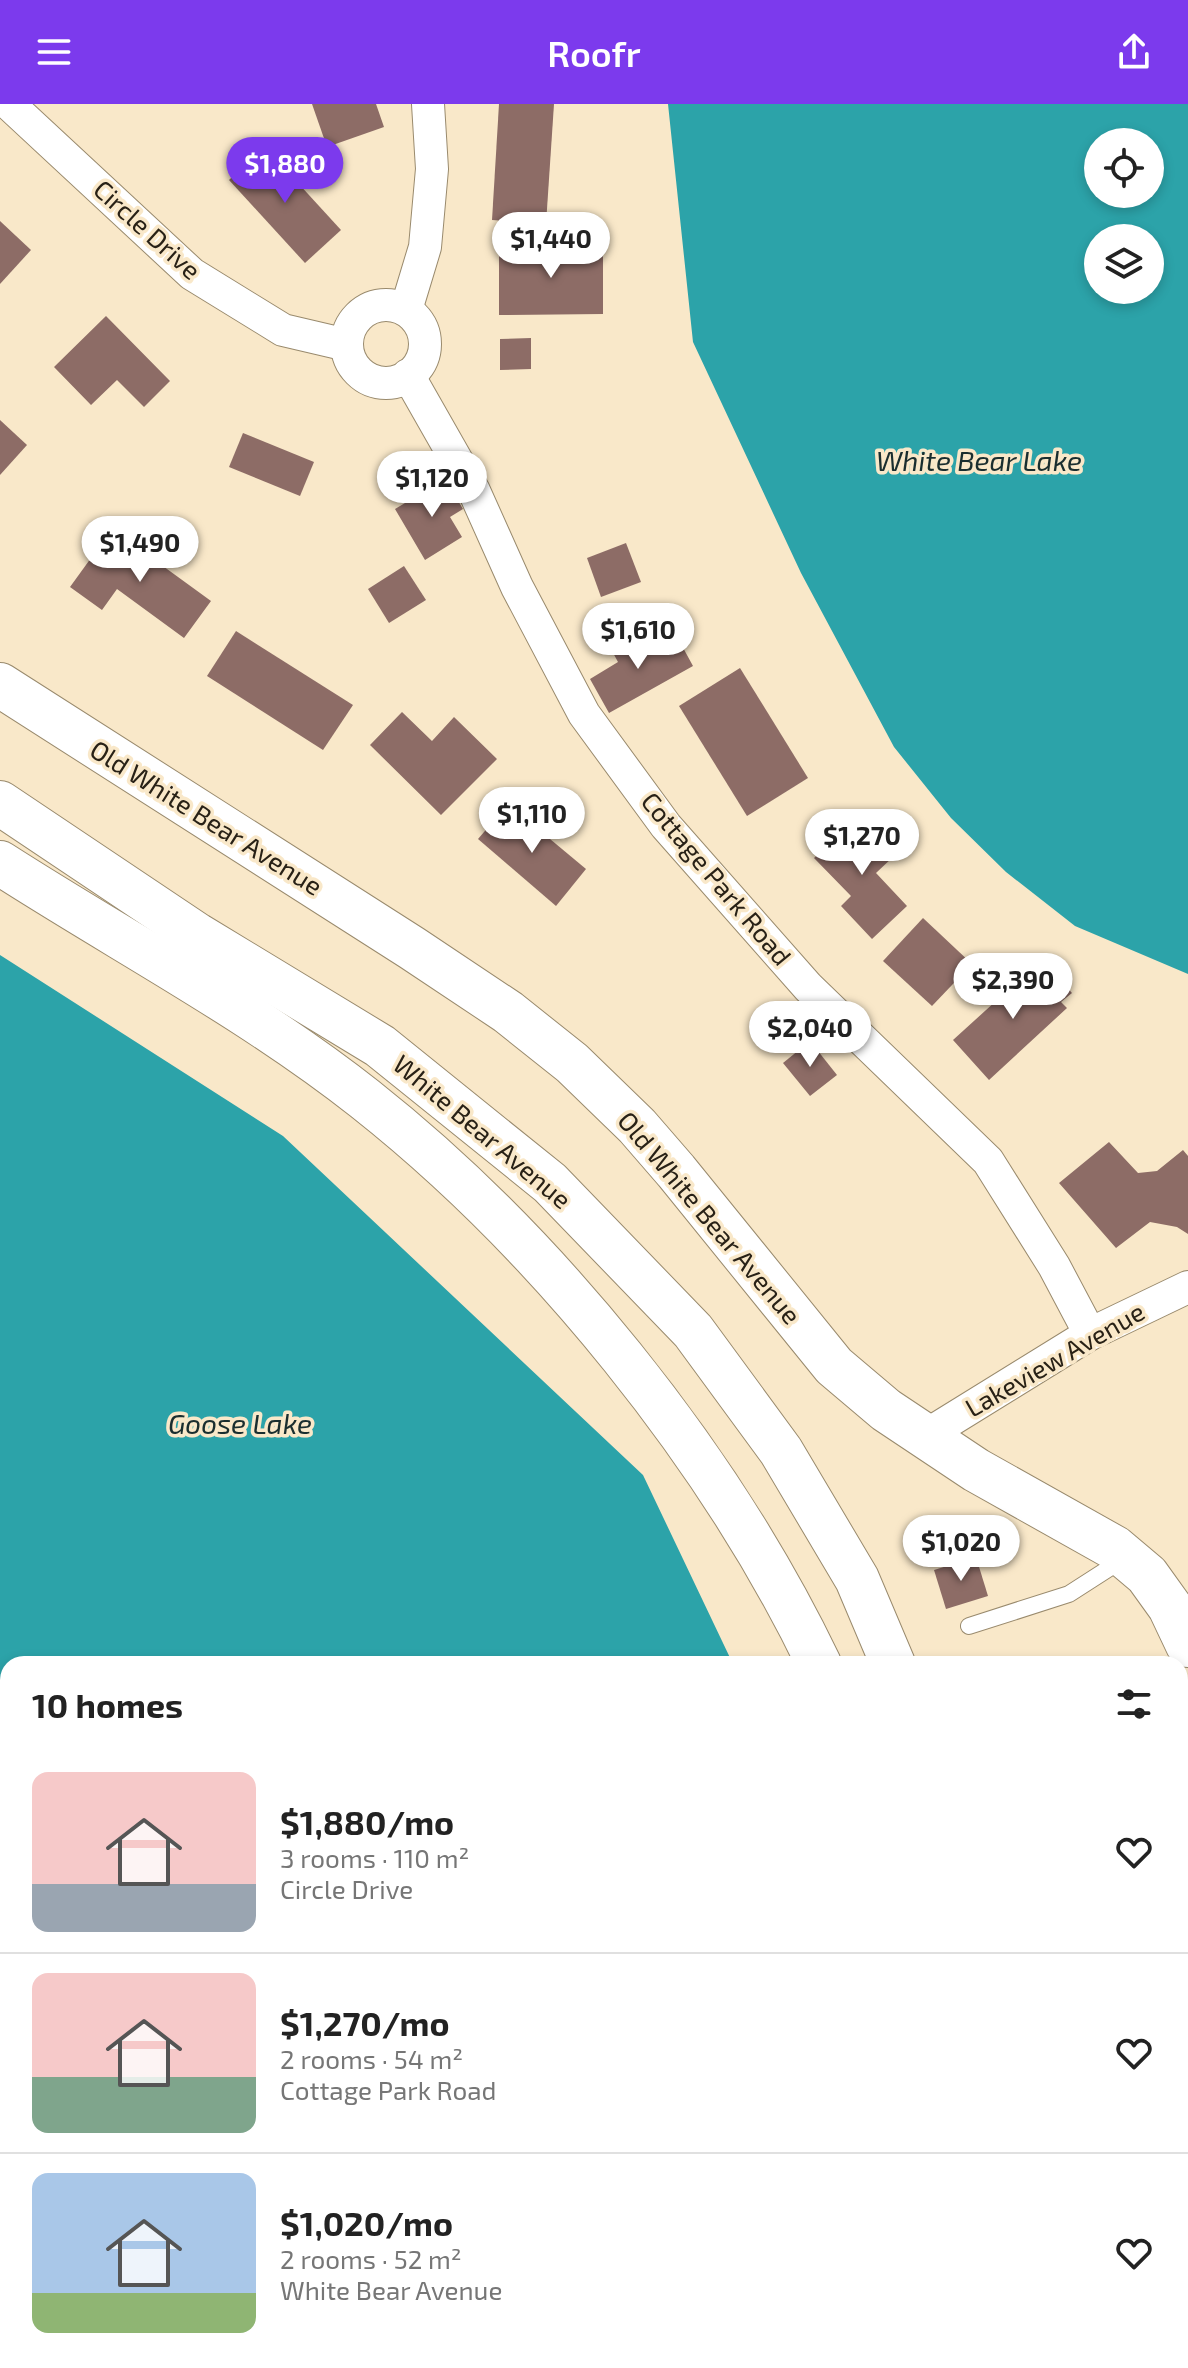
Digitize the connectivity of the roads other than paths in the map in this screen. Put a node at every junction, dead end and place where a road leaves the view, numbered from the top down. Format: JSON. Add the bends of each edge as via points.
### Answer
{"nodes":[{"id":1,"x":9,"y":104,"type":"edge"},
{"id":2,"x":428,"y":104,"type":"edge"},
{"id":3,"x":406,"y":310,"type":"junction"},
{"id":4,"x":347,"y":345,"type":"junction"},
{"id":5,"x":408,"y":375,"type":"junction"},
{"id":6,"x":0,"y":685,"type":"edge"},
{"id":7,"x":0,"y":803,"type":"edge"},
{"id":8,"x":0,"y":863,"type":"edge"},
{"id":9,"x":1188,"y":1287,"type":"edge"},
{"id":10,"x":1090,"y":1334,"type":"junction"},
{"id":11,"x":925,"y":1436,"type":"junction"},
{"id":12,"x":1126,"y":1558,"type":"junction"},
{"id":13,"x":969,"y":1626,"type":"dead end"},
{"id":14,"x":1188,"y":1645,"type":"edge"},
{"id":15,"x":815,"y":1656,"type":"edge"},
{"id":16,"x":890,"y":1656,"type":"edge"}],
"edges":[{"from":1,"to":4,"type":"street","name":"Circle Drive","via":[[192,274],[283,330]]},
{"from":2,"to":3,"type":"street","via":[[432,169],[425,247]]},
{"from":3,"to":4,"type":"street","via":[[380,306],[365,311],[349,331]]},
{"from":3,"to":5,"type":"street","via":[[418,322],[425,345]]},
{"from":4,"to":5,"type":"street","via":[[349,358],[364,377],[386,383]]},
{"from":5,"to":10,"type":"street","name":"Cottage Park Road","via":[[474,491],[584,714],[666,826],[808,987],[988,1161]]},
{"from":6,"to":11,"type":"main road","name":"Old White Bear Avenue","via":[[412,948],[508,1012],[572,1063],[667,1160],[834,1366]]},
{"from":7,"to":16,"type":"main road","name":"White Bear Avenue","via":[[197,935],[380,1046],[550,1183],[693,1331],[781,1451],[857,1579]]},
{"from":8,"to":15,"type":"main road","name":"White Bear Avenue","via":[[245,1015],[364,1098],[515,1237],[624,1360],[695,1457],[761,1554]]},
{"from":9,"to":10,"type":"street","name":"Lakeview Avenue"},
{"from":10,"to":11,"type":"street","name":"Lakeview Avenue"},
{"from":11,"to":12,"type":"main road","name":"Old White Bear Avenue"},
{"from":12,"to":13,"type":"lane","via":[[1069,1594]]},
{"from":12,"to":14,"type":"main road","name":"Old White Bear Avenue","via":[[1147,1575],[1170,1607]]}]}
